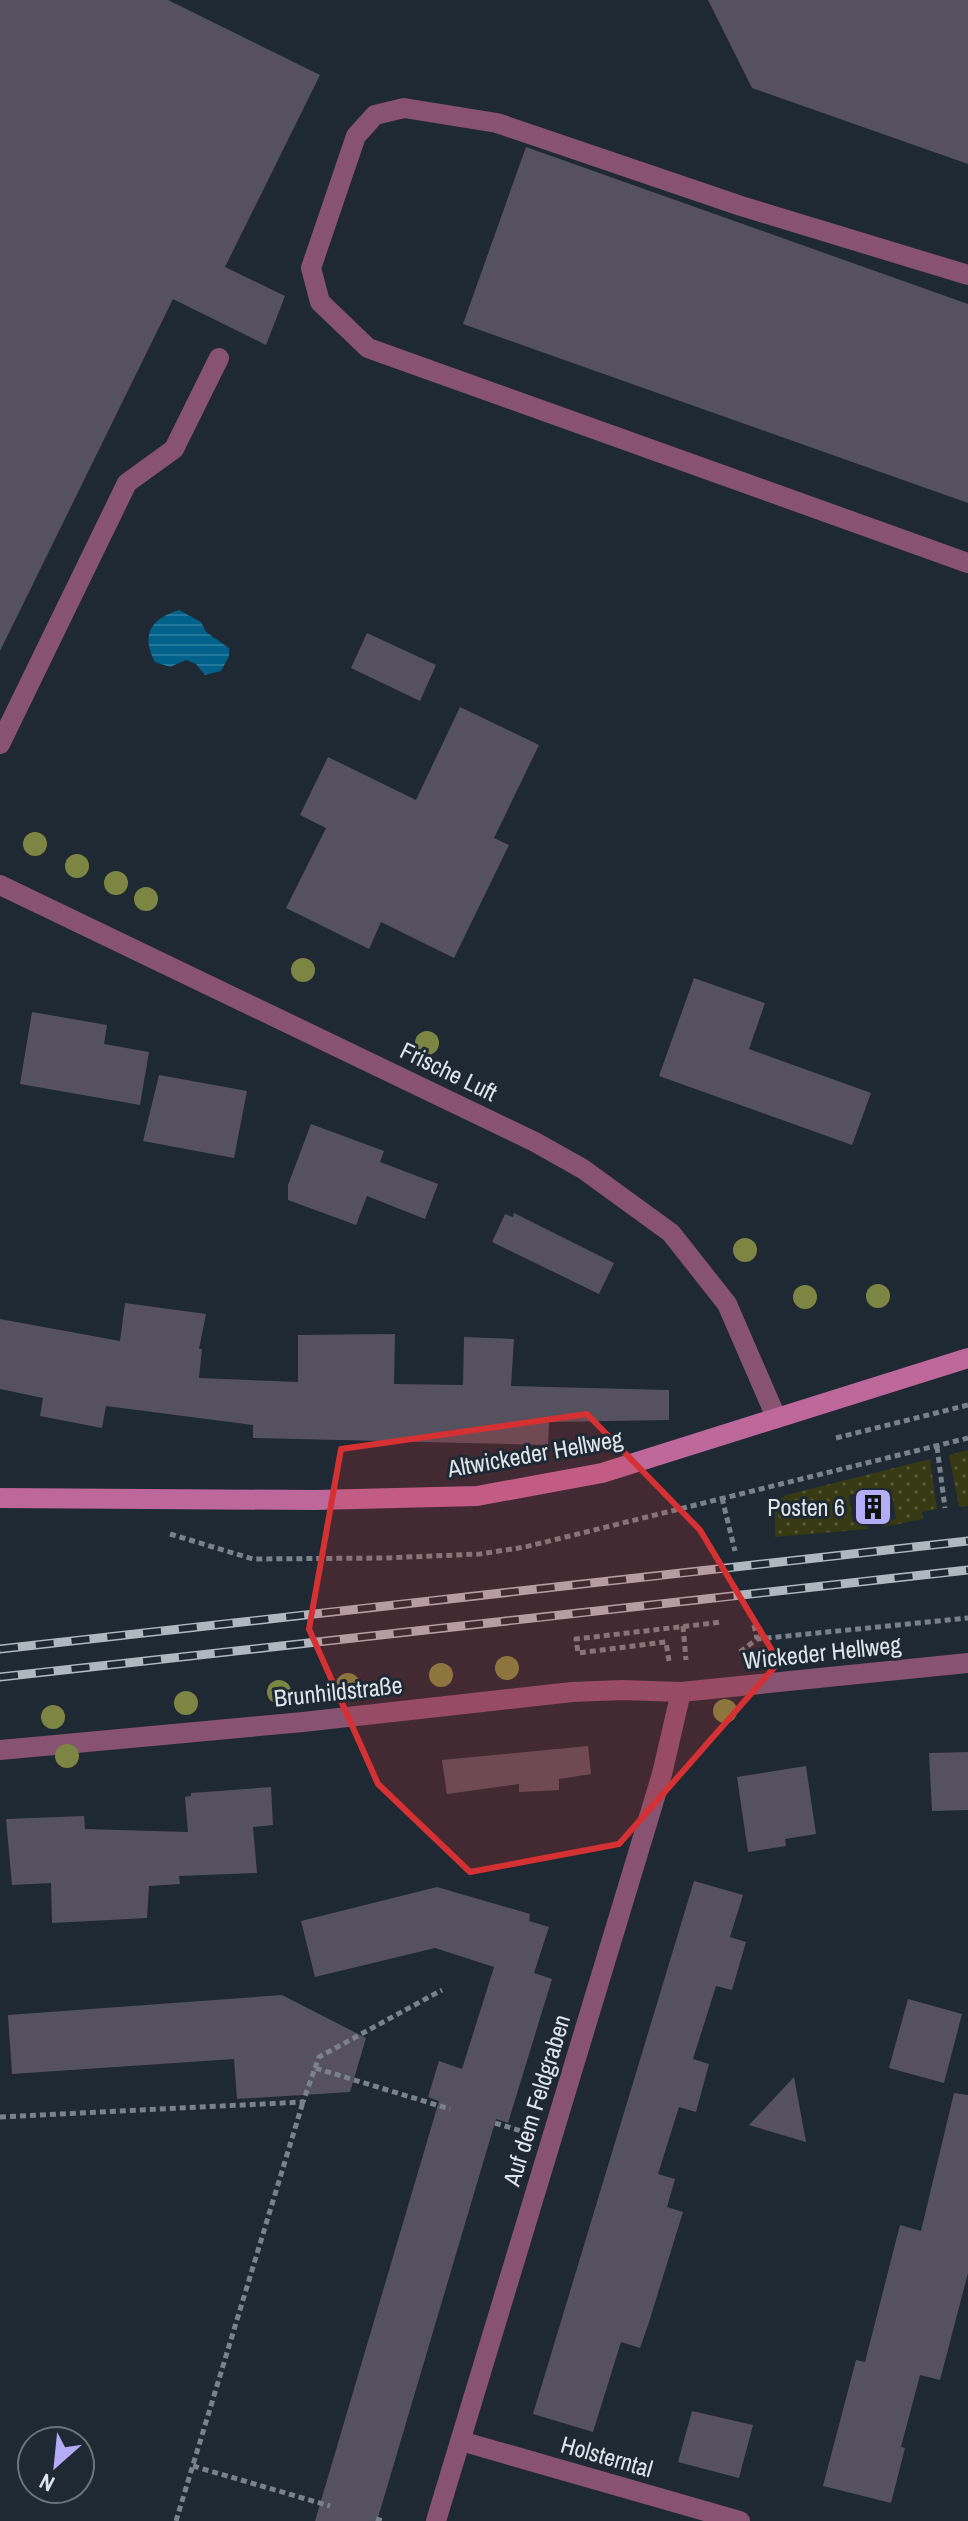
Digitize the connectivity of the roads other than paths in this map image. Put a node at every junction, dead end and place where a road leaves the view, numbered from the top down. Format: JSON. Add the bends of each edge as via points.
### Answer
{"nodes":[{"id":1,"x":968,"y":275,"type":"edge"},
{"id":2,"x":219,"y":358,"type":"dead end"},
{"id":3,"x":968,"y":563,"type":"edge"},
{"id":4,"x":0,"y":744,"type":"edge"},
{"id":5,"x":0,"y":885,"type":"edge"},
{"id":6,"x":968,"y":1358,"type":"edge"},
{"id":7,"x":776,"y":1417,"type":"junction"},
{"id":8,"x":0,"y":1498,"type":"edge"},
{"id":9,"x":968,"y":1663,"type":"edge"},
{"id":10,"x":681,"y":1692,"type":"junction"},
{"id":11,"x":0,"y":1750,"type":"edge"},
{"id":12,"x":461,"y":2441,"type":"junction"},
{"id":13,"x":436,"y":2521,"type":"edge"},
{"id":14,"x":740,"y":2521,"type":"edge"}],
"edges":[{"from":1,"to":3,"type":"street","via":[[741,206],[497,123],[404,108],[375,115],[356,136],[311,268],[320,302],[368,348]]},
{"from":2,"to":4,"type":"street","via":[[174,449],[127,483]]},
{"from":5,"to":7,"type":"street","name":"Frische Luft","via":[[583,1169],[671,1233],[727,1304]]},
{"from":6,"to":7,"type":"main road","name":"Altwickeder Hellweg"},
{"from":7,"to":8,"type":"main road","name":"Altwickeder Hellweg","via":[[602,1473],[477,1496]]},
{"from":9,"to":10,"type":"street","name":"Wickeder Hellweg"},
{"from":10,"to":11,"type":"street","name":"Brunhildstraße","via":[[572,1692]]},
{"from":10,"to":12,"type":"street","name":"Auf dem Feldgraben","via":[[662,1774]]},
{"from":12,"to":13,"type":"street","name":"Auf dem Feldgraben"},
{"from":12,"to":14,"type":"street","name":"Holsterntal"}]}
